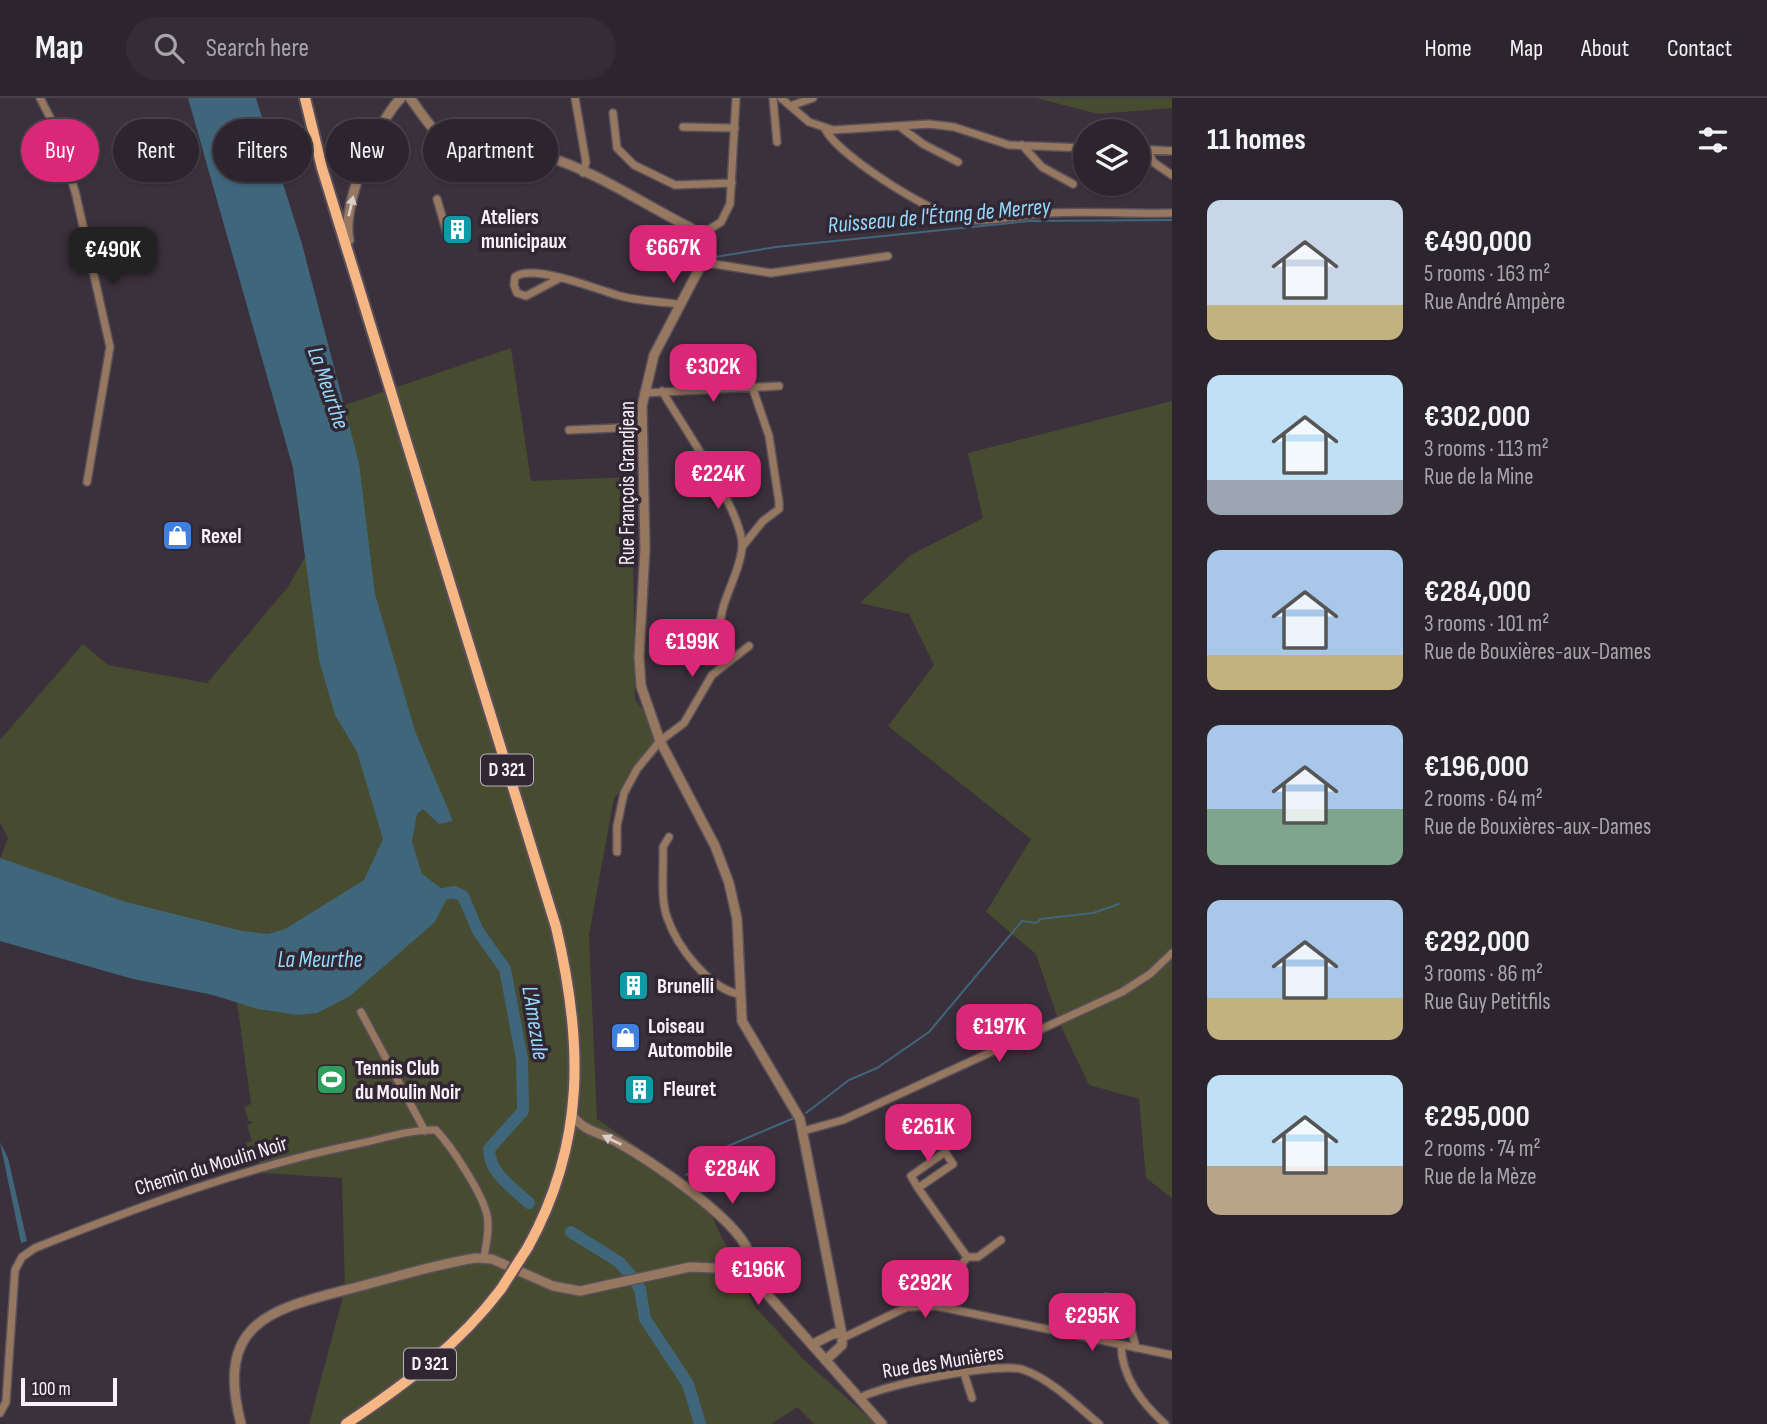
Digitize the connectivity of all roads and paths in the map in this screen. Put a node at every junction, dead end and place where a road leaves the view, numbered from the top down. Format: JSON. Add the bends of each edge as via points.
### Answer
{"nodes":[{"id":1,"x":305,"y":98,"type":"edge"},
{"id":2,"x":401,"y":98,"type":"edge"},
{"id":3,"x":410,"y":98,"type":"edge"},
{"id":4,"x":575,"y":98,"type":"edge"},
{"id":5,"x":736,"y":98,"type":"edge"},
{"id":6,"x":773,"y":98,"type":"edge"},
{"id":7,"x":781,"y":98,"type":"edge"},
{"id":8,"x":813,"y":98,"type":"edge"},
{"id":9,"x":39,"y":100,"type":"edge"},
{"id":10,"x":790,"y":106,"type":"junction"},
{"id":11,"x":613,"y":113,"type":"dead end"},
{"id":12,"x":898,"y":125,"type":"junction"},
{"id":13,"x":683,"y":127,"type":"dead end"},
{"id":14,"x":735,"y":128,"type":"junction"},
{"id":15,"x":825,"y":129,"type":"junction"},
{"id":16,"x":778,"y":142,"type":"dead end"},
{"id":17,"x":1021,"y":145,"type":"junction"},
{"id":18,"x":1073,"y":147,"type":"edge"},
{"id":19,"x":1150,"y":150,"type":"edge"},
{"id":20,"x":1172,"y":151,"type":"edge"},
{"id":21,"x":1150,"y":155,"type":"edge"},
{"id":22,"x":958,"y":162,"type":"dead end"},
{"id":23,"x":583,"y":173,"type":"junction"},
{"id":24,"x":1172,"y":175,"type":"edge"},
{"id":25,"x":732,"y":183,"type":"junction"},
{"id":26,"x":1073,"y":184,"type":"dead end"},
{"id":27,"x":438,"y":199,"type":"dead end"},
{"id":28,"x":1172,"y":213,"type":"edge"},
{"id":29,"x":699,"y":236,"type":"junction"},
{"id":30,"x":448,"y":237,"type":"dead end"},
{"id":31,"x":888,"y":256,"type":"dead end"},
{"id":32,"x":701,"y":262,"type":"junction"},
{"id":33,"x":559,"y":278,"type":"junction"},
{"id":34,"x":361,"y":297,"type":"junction"},
{"id":35,"x":680,"y":304,"type":"junction"},
{"id":36,"x":779,"y":386,"type":"dead end"},
{"id":37,"x":752,"y":389,"type":"junction"},
{"id":38,"x":662,"y":391,"type":"junction"},
{"id":39,"x":644,"y":393,"type":"junction"},
{"id":40,"x":641,"y":428,"type":"junction"},
{"id":41,"x":569,"y":431,"type":"dead end"},
{"id":42,"x":87,"y":482,"type":"dead end"},
{"id":43,"x":742,"y":547,"type":"junction"},
{"id":44,"x":720,"y":636,"type":"dead end"},
{"id":45,"x":750,"y":646,"type":"dead end"},
{"id":46,"x":660,"y":741,"type":"junction"},
{"id":47,"x":669,"y":837,"type":"dead end"},
{"id":48,"x":617,"y":852,"type":"dead end"},
{"id":49,"x":1172,"y":953,"type":"edge"},
{"id":50,"x":738,"y":995,"type":"junction"},
{"id":51,"x":361,"y":1012,"type":"dead end"},
{"id":52,"x":572,"y":1116,"type":"junction"},
{"id":53,"x":425,"y":1131,"type":"junction"},
{"id":54,"x":803,"y":1131,"type":"junction"},
{"id":55,"x":918,"y":1188,"type":"junction"},
{"id":56,"x":1001,"y":1240,"type":"dead end"},
{"id":57,"x":967,"y":1257,"type":"junction"},
{"id":58,"x":484,"y":1258,"type":"junction"},
{"id":59,"x":741,"y":1276,"type":"junction"},
{"id":60,"x":1106,"y":1297,"type":"dead end"},
{"id":61,"x":936,"y":1306,"type":"junction"},
{"id":62,"x":842,"y":1335,"type":"junction"},
{"id":63,"x":813,"y":1345,"type":"junction"},
{"id":64,"x":1121,"y":1345,"type":"junction"},
{"id":65,"x":1136,"y":1348,"type":"junction"},
{"id":66,"x":1172,"y":1355,"type":"edge"},
{"id":67,"x":827,"y":1359,"type":"junction"},
{"id":68,"x":964,"y":1373,"type":"junction"},
{"id":69,"x":860,"y":1398,"type":"junction"},
{"id":70,"x":972,"y":1398,"type":"dead end"},
{"id":71,"x":0,"y":1413,"type":"edge"},
{"id":72,"x":241,"y":1424,"type":"edge"},
{"id":73,"x":346,"y":1424,"type":"edge"},
{"id":74,"x":882,"y":1424,"type":"edge"},
{"id":75,"x":1099,"y":1424,"type":"edge"},
{"id":76,"x":1165,"y":1424,"type":"edge"}],
"edges":[{"from":1,"to":34,"type":"main road","number":"D 321"},
{"from":34,"to":2,"type":"street","one_way":true,"via":[[346,229],[350,204],[385,121]]},
{"from":3,"to":23,"type":"street","via":[[454,146],[540,155]]},
{"from":4,"to":23,"type":"street","via":[[586,162]]},
{"from":5,"to":14,"type":"street"},
{"from":6,"to":16,"type":"street"},
{"from":7,"to":10,"type":"street"},
{"from":8,"to":10,"type":"street"},
{"from":9,"to":42,"type":"street","via":[[58,133],[76,195],[110,347]]},
{"from":10,"to":15,"type":"street"},
{"from":11,"to":25,"type":"street","via":[[617,148],[634,166],[675,185]]},
{"from":12,"to":15,"type":"street"},
{"from":12,"to":17,"type":"street","via":[[939,125],[998,143]]},
{"from":12,"to":22,"type":"street"},
{"from":13,"to":14,"type":"street"},
{"from":14,"to":25,"type":"street"},
{"from":15,"to":28,"type":"street","via":[[831,140],[866,167],[957,218]]},
{"from":17,"to":18,"type":"street"},
{"from":17,"to":26,"type":"street","via":[[1042,167]]},
{"from":19,"to":20,"type":"street"},
{"from":21,"to":24,"type":"street"},
{"from":23,"to":29,"type":"street"},
{"from":25,"to":29,"type":"street","via":[[730,204],[721,222]]},
{"from":27,"to":30,"type":"street"},
{"from":29,"to":32,"type":"street"},
{"from":31,"to":32,"type":"street","via":[[771,273]]},
{"from":32,"to":35,"type":"street","name":"Rue François Grandjean"},
{"from":33,"to":33,"type":"street","via":[[522,273],[514,285],[517,293],[526,296]]},
{"from":33,"to":35,"type":"street","via":[[621,296]]},
{"from":34,"to":52,"type":"main road","number":"D 321","via":[[556,927],[574,1020]]},
{"from":35,"to":39,"type":"street","name":"Rue François Grandjean","via":[[654,355]]},
{"from":36,"to":37,"type":"street"},
{"from":37,"to":38,"type":"street"},
{"from":37,"to":43,"type":"street","via":[[769,436],[779,509]]},
{"from":38,"to":39,"type":"street"},
{"from":38,"to":43,"type":"street","via":[[730,506]]},
{"from":39,"to":40,"type":"street","name":"Rue François Grandjean"},
{"from":40,"to":41,"type":"street"},
{"from":40,"to":46,"type":"street","name":"Rue François Grandjean","via":[[645,548],[640,667],[647,710]]},
{"from":43,"to":44,"type":"street","via":[[718,618]]},
{"from":45,"to":46,"type":"street","via":[[712,675],[684,723]]},
{"from":46,"to":48,"type":"street","via":[[624,793]]},
{"from":46,"to":50,"type":"street","name":"Rue François Grandjean","via":[[715,846],[729,883],[737,919]]},
{"from":47,"to":50,"type":"street","via":[[663,847],[666,916],[688,955],[726,991]]},
{"from":49,"to":54,"type":"street","via":[[1122,992],[843,1120]]},
{"from":50,"to":54,"type":"street","name":"Rue François Grandjean","via":[[752,1043],[792,1102]]},
{"from":51,"to":53,"type":"street"},
{"from":59,"to":52,"type":"street","one_way":true,"via":[[749,1255],[732,1227],[619,1142],[586,1130]]},
{"from":52,"to":73,"type":"main road","number":"D 321","bridge":true,"via":[[556,1185],[528,1247],[501,1289],[451,1345]]},
{"from":53,"to":58,"type":"street","via":[[436,1130],[441,1135],[480,1196],[488,1224]]},
{"from":53,"to":71,"type":"street","name":"Chemin du Moulin Noir","via":[[286,1160],[129,1210],[27,1252],[15,1270],[6,1402]]},
{"from":54,"to":62,"type":"street","name":"Rue François Grandjean"},
{"from":55,"to":55,"type":"street","via":[[953,1164],[944,1152],[913,1172]]},
{"from":55,"to":57,"type":"street"},
{"from":56,"to":57,"type":"street","via":[[978,1257]]},
{"from":57,"to":61,"type":"street"},
{"from":58,"to":59,"type":"street","via":[[580,1291],[705,1266]]},
{"from":58,"to":72,"type":"street","via":[[403,1275],[273,1312],[249,1331],[235,1360],[233,1390]]},
{"from":59,"to":63,"type":"street","via":[[767,1294]]},
{"from":60,"to":65,"type":"street","via":[[1129,1321]]},
{"from":61,"to":62,"type":"street","via":[[907,1307]]},
{"from":61,"to":64,"type":"street"},
{"from":62,"to":63,"type":"street","via":[[835,1333]]},
{"from":62,"to":67,"type":"street","via":[[842,1345]]},
{"from":63,"to":67,"type":"street"},
{"from":64,"to":65,"type":"street"},
{"from":64,"to":76,"type":"street","via":[[1138,1397]]},
{"from":65,"to":66,"type":"street"},
{"from":67,"to":69,"type":"street"},
{"from":68,"to":69,"type":"street","name":"Rue des Munières"},
{"from":68,"to":70,"type":"street"},
{"from":68,"to":75,"type":"street","name":"Rue des Munières","via":[[998,1366],[1022,1369],[1072,1400]]},
{"from":69,"to":74,"type":"street"}]}
